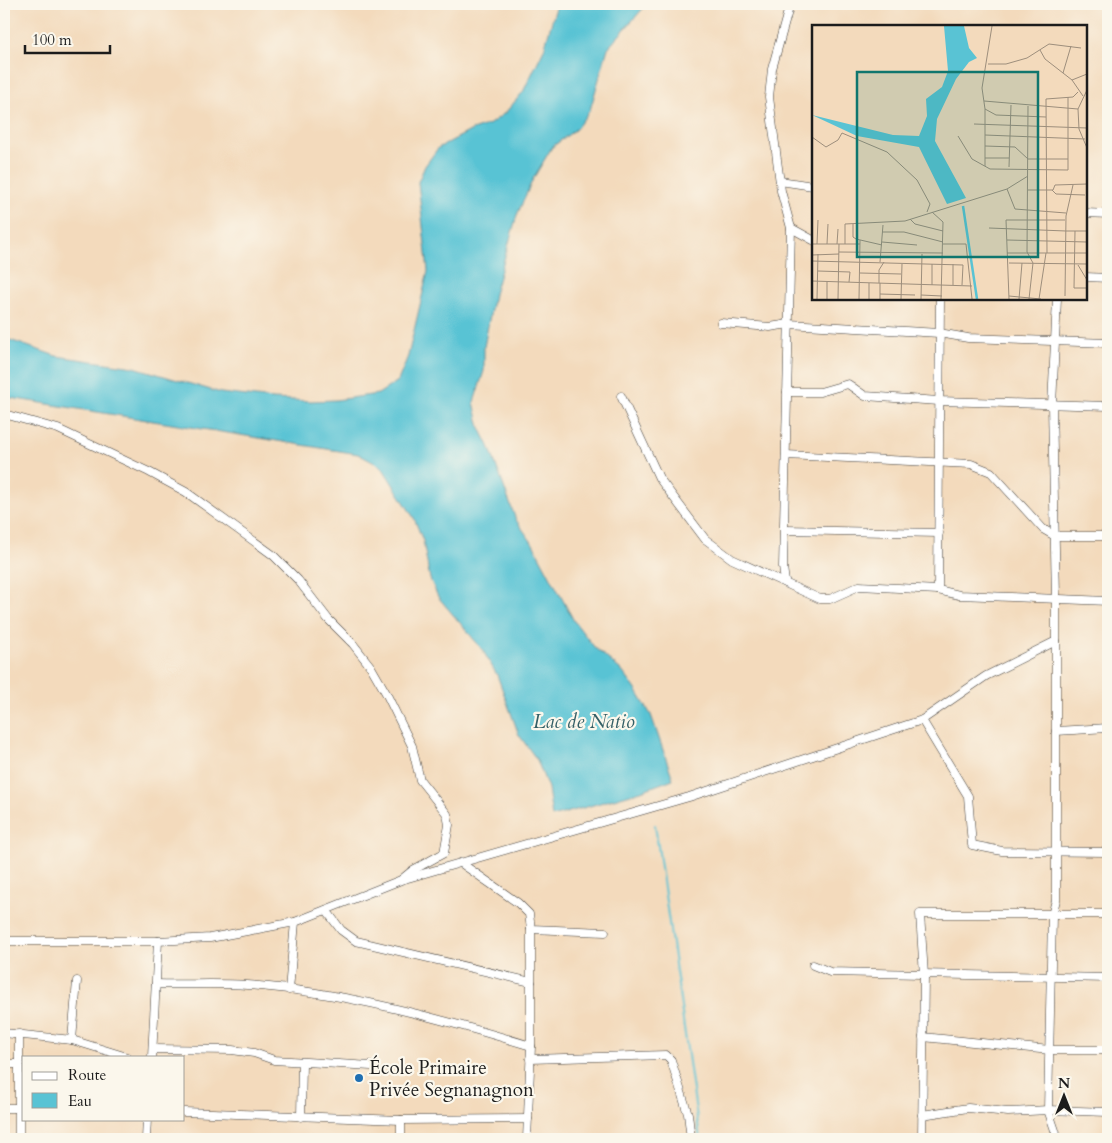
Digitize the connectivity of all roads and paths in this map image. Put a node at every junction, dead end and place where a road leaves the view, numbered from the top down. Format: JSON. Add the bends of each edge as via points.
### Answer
{"nodes":[{"id":1,"x":790,"y":4,"type":"edge"},
{"id":2,"x":780,"y":181,"type":"junction"},
{"id":3,"x":812,"y":186,"type":"edge"},
{"id":4,"x":1087,"y":213,"type":"edge"},
{"id":5,"x":1108,"y":214,"type":"edge"},
{"id":6,"x":791,"y":228,"type":"junction"},
{"id":7,"x":812,"y":239,"type":"edge"},
{"id":8,"x":1087,"y":278,"type":"edge"},
{"id":9,"x":1108,"y":278,"type":"edge"},
{"id":10,"x":940,"y":300,"type":"edge"},
{"id":11,"x":1057,"y":300,"type":"edge"},
{"id":12,"x":722,"y":323,"type":"dead end"},
{"id":13,"x":789,"y":324,"type":"junction"},
{"id":14,"x":939,"y":333,"type":"junction"},
{"id":15,"x":1055,"y":340,"type":"junction"},
{"id":16,"x":1108,"y":343,"type":"edge"},
{"id":17,"x":787,"y":392,"type":"junction"},
{"id":18,"x":621,"y":396,"type":"dead end"},
{"id":19,"x":939,"y":401,"type":"junction"},
{"id":20,"x":1052,"y":405,"type":"junction"},
{"id":21,"x":1108,"y":406,"type":"edge"},
{"id":22,"x":4,"y":414,"type":"edge"},
{"id":23,"x":786,"y":455,"type":"junction"},
{"id":24,"x":939,"y":461,"type":"junction"},
{"id":25,"x":785,"y":530,"type":"junction"},
{"id":26,"x":939,"y":533,"type":"junction"},
{"id":27,"x":1055,"y":536,"type":"junction"},
{"id":28,"x":1108,"y":536,"type":"edge"},
{"id":29,"x":785,"y":582,"type":"junction"},
{"id":30,"x":938,"y":590,"type":"junction"},
{"id":31,"x":1056,"y":597,"type":"junction"},
{"id":32,"x":1108,"y":601,"type":"edge"},
{"id":33,"x":1056,"y":641,"type":"junction"},
{"id":34,"x":922,"y":720,"type":"junction"},
{"id":35,"x":1108,"y":728,"type":"edge"},
{"id":36,"x":1056,"y":731,"type":"junction"},
{"id":37,"x":1055,"y":851,"type":"junction"},
{"id":38,"x":1108,"y":852,"type":"edge"},
{"id":39,"x":460,"y":863,"type":"junction"},
{"id":40,"x":401,"y":880,"type":"junction"},
{"id":41,"x":326,"y":910,"type":"junction"},
{"id":42,"x":1108,"y":914,"type":"edge"},
{"id":43,"x":1052,"y":915,"type":"junction"},
{"id":44,"x":295,"y":922,"type":"junction"},
{"id":45,"x":531,"y":929,"type":"junction"},
{"id":46,"x":605,"y":932,"type":"dead end"},
{"id":47,"x":4,"y":941,"type":"edge"},
{"id":48,"x":158,"y":941,"type":"junction"},
{"id":49,"x":813,"y":965,"type":"dead end"},
{"id":50,"x":924,"y":975,"type":"junction"},
{"id":51,"x":1050,"y":977,"type":"junction"},
{"id":52,"x":1108,"y":978,"type":"edge"},
{"id":53,"x":77,"y":981,"type":"dead end"},
{"id":54,"x":531,"y":982,"type":"junction"},
{"id":55,"x":156,"y":984,"type":"junction"},
{"id":56,"x":289,"y":990,"type":"junction"},
{"id":57,"x":4,"y":1033,"type":"edge"},
{"id":58,"x":19,"y":1034,"type":"junction"},
{"id":59,"x":923,"y":1037,"type":"junction"},
{"id":60,"x":72,"y":1040,"type":"junction"},
{"id":61,"x":531,"y":1046,"type":"junction"},
{"id":62,"x":1050,"y":1050,"type":"junction"},
{"id":63,"x":1108,"y":1050,"type":"edge"},
{"id":64,"x":153,"y":1053,"type":"edge"},
{"id":65,"x":124,"y":1056,"type":"edge"},
{"id":66,"x":530,"y":1058,"type":"junction"},
{"id":67,"x":302,"y":1063,"type":"junction"},
{"id":68,"x":4,"y":1064,"type":"edge"},
{"id":69,"x":20,"y":1064,"type":"junction"},
{"id":70,"x":371,"y":1066,"type":"dead end"},
{"id":71,"x":4,"y":1108,"type":"edge"},
{"id":72,"x":21,"y":1108,"type":"edge"},
{"id":73,"x":1048,"y":1110,"type":"junction"},
{"id":74,"x":185,"y":1112,"type":"edge"},
{"id":75,"x":1108,"y":1112,"type":"edge"},
{"id":76,"x":922,"y":1115,"type":"junction"},
{"id":77,"x":301,"y":1117,"type":"junction"},
{"id":78,"x":528,"y":1119,"type":"junction"},
{"id":79,"x":147,"y":1120,"type":"edge"},
{"id":80,"x":401,"y":1120,"type":"junction"},
{"id":81,"x":19,"y":1139,"type":"edge"},
{"id":82,"x":146,"y":1139,"type":"edge"},
{"id":83,"x":401,"y":1139,"type":"edge"},
{"id":84,"x":527,"y":1139,"type":"edge"},
{"id":85,"x":691,"y":1139,"type":"edge"},
{"id":86,"x":922,"y":1139,"type":"edge"},
{"id":87,"x":1058,"y":1139,"type":"edge"}],
"edges":[{"from":1,"to":2,"type":"street","via":[[772,69],[768,97]]},
{"from":2,"to":3,"type":"street"},
{"from":2,"to":6,"type":"street"},
{"from":4,"to":5,"type":"street"},
{"from":6,"to":7,"type":"street"},
{"from":6,"to":13,"type":"street"},
{"from":8,"to":9,"type":"street"},
{"from":10,"to":14,"type":"street"},
{"from":11,"to":15,"type":"street"},
{"from":12,"to":13,"type":"street","via":[[770,327]]},
{"from":13,"to":14,"type":"street"},
{"from":13,"to":17,"type":"street"},
{"from":14,"to":15,"type":"street","via":[[968,338]]},
{"from":14,"to":19,"type":"street"},
{"from":15,"to":16,"type":"street"},
{"from":15,"to":20,"type":"street"},
{"from":17,"to":19,"type":"street","via":[[820,392],[848,384],[865,396]]},
{"from":17,"to":23,"type":"street"},
{"from":18,"to":29,"type":"street","via":[[659,478],[706,539],[732,559]]},
{"from":19,"to":20,"type":"street"},
{"from":19,"to":24,"type":"street"},
{"from":20,"to":21,"type":"street"},
{"from":20,"to":27,"type":"street"},
{"from":22,"to":40,"type":"street","via":[[58,429],[186,492],[273,555],[298,580],[371,667],[412,746],[420,780],[447,814],[450,825],[444,853]]},
{"from":23,"to":24,"type":"street"},
{"from":23,"to":25,"type":"street"},
{"from":24,"to":26,"type":"street"},
{"from":24,"to":27,"type":"street","via":[[970,464],[991,472],[1043,529]]},
{"from":25,"to":26,"type":"street"},
{"from":25,"to":29,"type":"street"},
{"from":26,"to":30,"type":"street"},
{"from":27,"to":28,"type":"street"},
{"from":27,"to":31,"type":"street"},
{"from":29,"to":30,"type":"street","via":[[820,599],[830,599],[859,586]]},
{"from":30,"to":31,"type":"street","via":[[959,595]]},
{"from":31,"to":32,"type":"street"},
{"from":31,"to":33,"type":"street"},
{"from":33,"to":34,"type":"street","via":[[986,676]]},
{"from":33,"to":36,"type":"street"},
{"from":34,"to":37,"type":"street","via":[[968,796],[972,845],[1002,850]]},
{"from":34,"to":39,"type":"street","via":[[689,797]]},
{"from":35,"to":36,"type":"street"},
{"from":36,"to":37,"type":"street"},
{"from":37,"to":38,"type":"street"},
{"from":37,"to":43,"type":"street","via":[[1056,900]]},
{"from":39,"to":40,"type":"street"},
{"from":39,"to":45,"type":"street","via":[[518,903],[529,914]]},
{"from":40,"to":41,"type":"street"},
{"from":41,"to":44,"type":"street"},
{"from":41,"to":54,"type":"street","via":[[341,930],[356,941]]},
{"from":42,"to":43,"type":"street"},
{"from":43,"to":50,"type":"street","via":[[920,914]]},
{"from":43,"to":51,"type":"street"},
{"from":44,"to":48,"type":"street","via":[[210,938]]},
{"from":44,"to":56,"type":"street"},
{"from":45,"to":46,"type":"street"},
{"from":45,"to":54,"type":"street"},
{"from":47,"to":48,"type":"street"},
{"from":48,"to":55,"type":"street"},
{"from":49,"to":50,"type":"street","via":[[830,972]]},
{"from":50,"to":51,"type":"street"},
{"from":50,"to":59,"type":"street"},
{"from":51,"to":52,"type":"street"},
{"from":51,"to":62,"type":"street"},
{"from":53,"to":60,"type":"street"},
{"from":54,"to":61,"type":"street"},
{"from":55,"to":56,"type":"street","via":[[246,985]]},
{"from":55,"to":64,"type":"street"},
{"from":56,"to":61,"type":"street","via":[[442,1018]]},
{"from":57,"to":58,"type":"street"},
{"from":58,"to":60,"type":"street"},
{"from":58,"to":69,"type":"street"},
{"from":59,"to":62,"type":"street"},
{"from":59,"to":76,"type":"street"},
{"from":60,"to":65,"type":"street"},
{"from":61,"to":66,"type":"street"},
{"from":62,"to":63,"type":"street"},
{"from":62,"to":73,"type":"street"},
{"from":64,"to":67,"type":"street","via":[[232,1050]]},
{"from":66,"to":78,"type":"street"},
{"from":66,"to":85,"type":"street","via":[[666,1055],[671,1060],[688,1114]]},
{"from":67,"to":70,"type":"street"},
{"from":67,"to":77,"type":"street"},
{"from":68,"to":69,"type":"street"},
{"from":69,"to":72,"type":"street"},
{"from":71,"to":72,"type":"street"},
{"from":72,"to":81,"type":"street"},
{"from":73,"to":75,"type":"street"},
{"from":73,"to":76,"type":"street","via":[[1008,1112],[968,1108]]},
{"from":73,"to":87,"type":"street"},
{"from":74,"to":77,"type":"street"},
{"from":76,"to":86,"type":"street"},
{"from":77,"to":80,"type":"street"},
{"from":78,"to":80,"type":"street"},
{"from":78,"to":84,"type":"street"},
{"from":79,"to":82,"type":"street"},
{"from":80,"to":83,"type":"street"}]}
